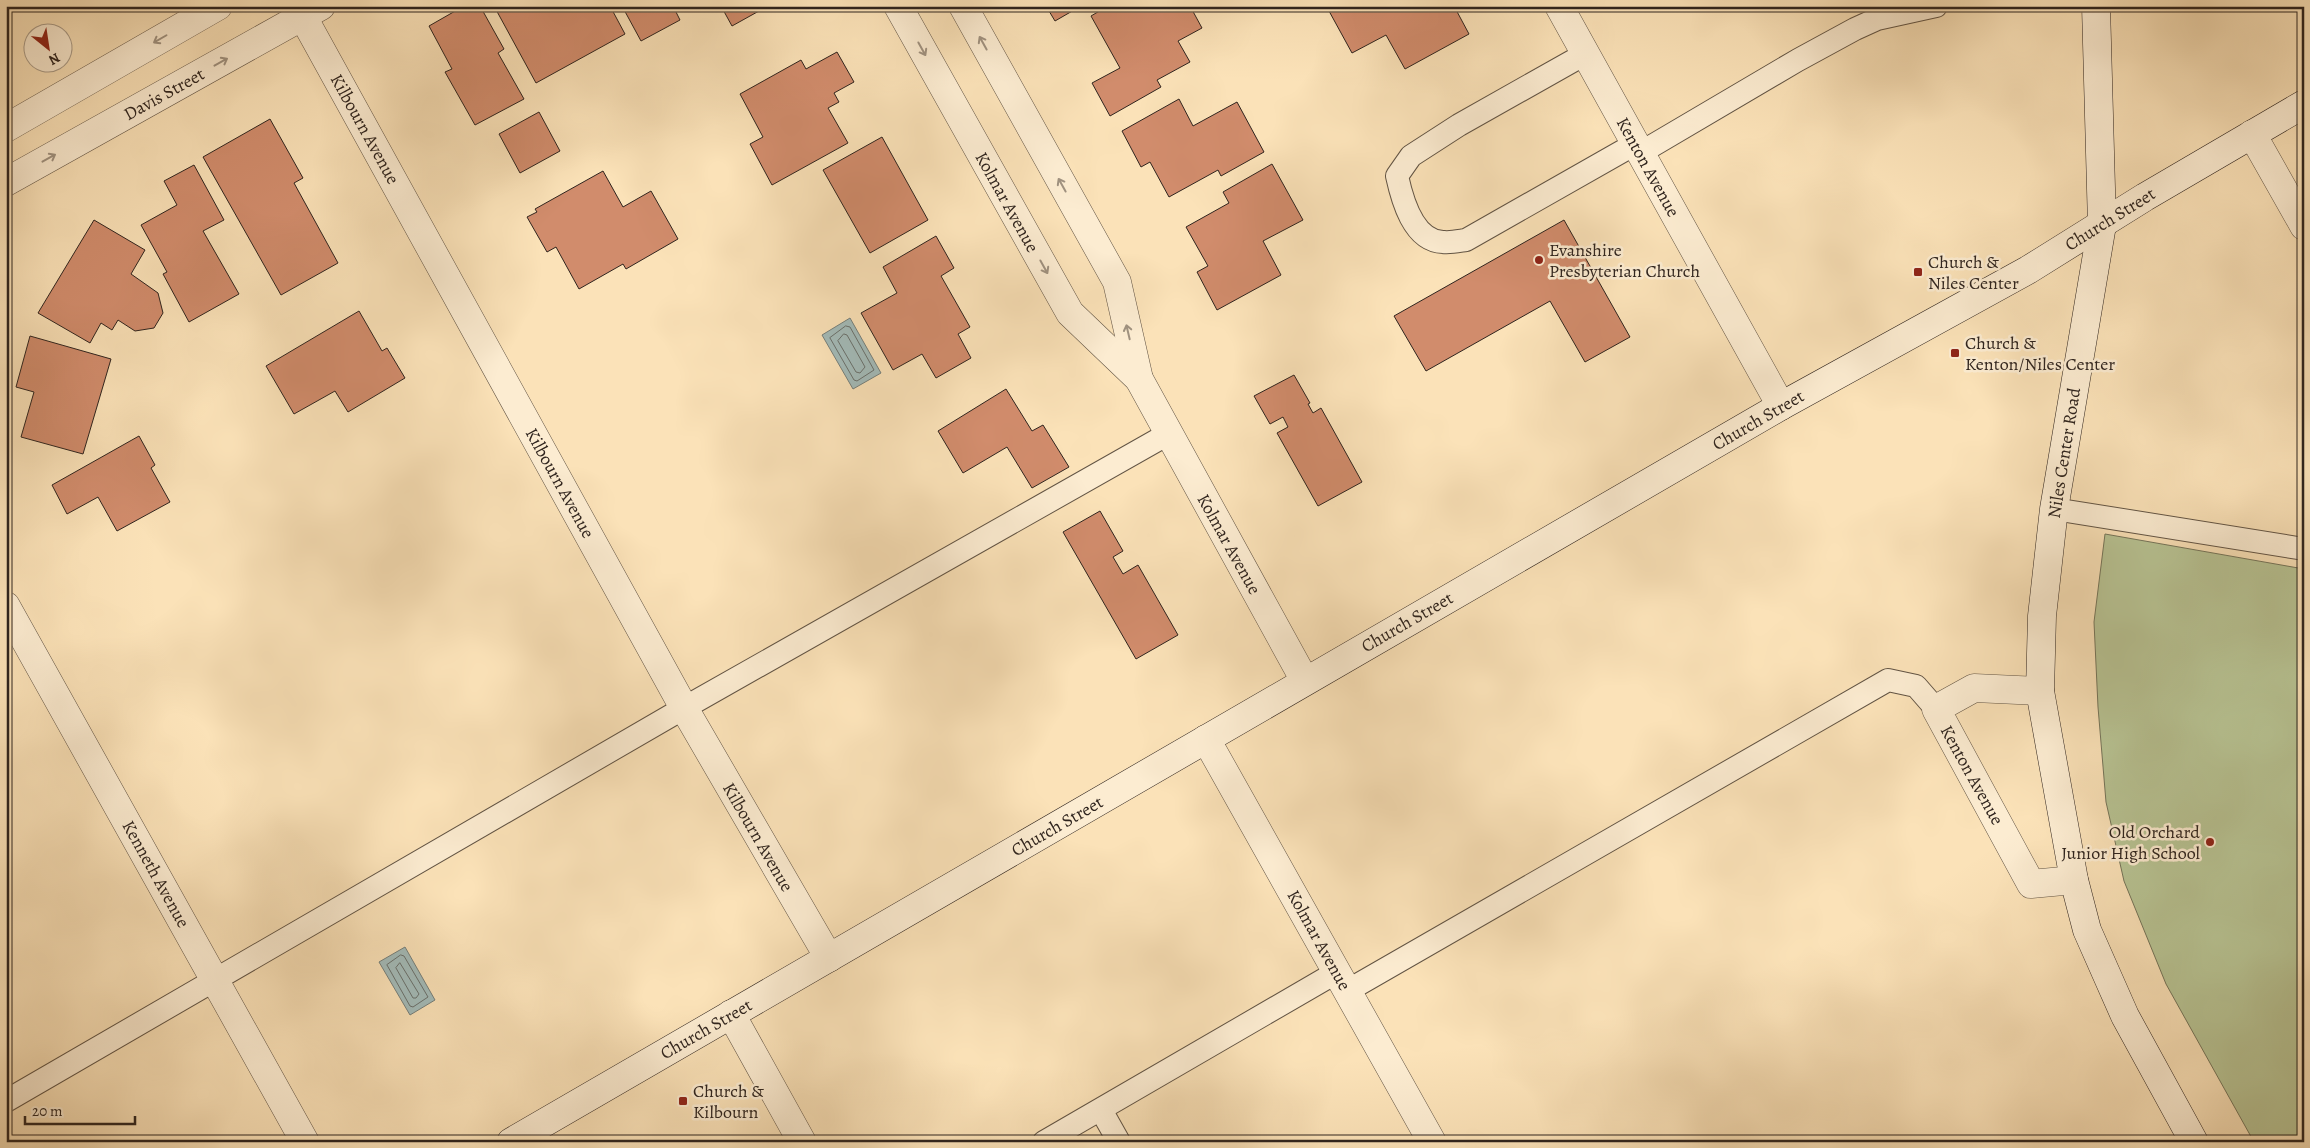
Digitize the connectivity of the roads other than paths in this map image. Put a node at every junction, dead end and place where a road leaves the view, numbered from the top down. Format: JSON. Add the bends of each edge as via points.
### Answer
{"nodes":[{"id":1,"x":218,"y":6,"type":"edge"},
{"id":2,"x":898,"y":6,"type":"edge"},
{"id":3,"x":963,"y":6,"type":"edge"},
{"id":4,"x":1559,"y":6,"type":"edge"},
{"id":5,"x":1936,"y":6,"type":"edge"},
{"id":6,"x":2096,"y":6,"type":"edge"},
{"id":7,"x":307,"y":10,"type":"edge"},
{"id":8,"x":1585,"y":54,"type":"junction"},
{"id":9,"x":2304,"y":104,"type":"edge"},
{"id":10,"x":6,"y":128,"type":"edge"},
{"id":11,"x":2252,"y":134,"type":"junction"},
{"id":12,"x":1638,"y":149,"type":"junction"},
{"id":13,"x":6,"y":182,"type":"edge"},
{"id":14,"x":2102,"y":225,"type":"junction"},
{"id":15,"x":2304,"y":226,"type":"edge"},
{"id":16,"x":1139,"y":380,"type":"junction"},
{"id":17,"x":1781,"y":406,"type":"junction"},
{"id":18,"x":1168,"y":434,"type":"junction"},
{"id":19,"x":2054,"y":509,"type":"junction"},
{"id":20,"x":2304,"y":549,"type":"edge"},
{"id":21,"x":6,"y":606,"type":"edge"},
{"id":22,"x":1305,"y":682,"type":"junction"},
{"id":23,"x":2040,"y":691,"type":"junction"},
{"id":24,"x":684,"y":708,"type":"junction"},
{"id":25,"x":1936,"y":710,"type":"junction"},
{"id":26,"x":1206,"y":739,"type":"junction"},
{"id":27,"x":2074,"y":880,"type":"junction"},
{"id":28,"x":828,"y":958,"type":"junction"},
{"id":29,"x":215,"y":980,"type":"junction"},
{"id":30,"x":1342,"y":982,"type":"junction"},
{"id":31,"x":731,"y":1014,"type":"junction"},
{"id":32,"x":6,"y":1101,"type":"edge"},
{"id":33,"x":1101,"y":1110,"type":"junction"},
{"id":34,"x":305,"y":1142,"type":"edge"},
{"id":35,"x":511,"y":1142,"type":"edge"},
{"id":36,"x":802,"y":1142,"type":"edge"},
{"id":37,"x":1044,"y":1142,"type":"edge"},
{"id":38,"x":1119,"y":1142,"type":"edge"},
{"id":39,"x":1432,"y":1142,"type":"edge"},
{"id":40,"x":2194,"y":1142,"type":"edge"}],
"edges":[{"from":1,"to":10,"type":"street","one_way":true},
{"from":2,"to":16,"type":"street","name":"Kolmar Avenue","one_way":true,"via":[[1070,313]]},
{"from":16,"to":3,"type":"street","name":"Kolmar Avenue","one_way":true,"via":[[1117,282]]},
{"from":4,"to":8,"type":"street","name":"Kenton Avenue"},
{"from":5,"to":12,"type":"lane","via":[[1878,19],[1855,29]]},
{"from":6,"to":14,"type":"street","name":"Niles Center Road"},
{"from":13,"to":7,"type":"street","name":"Davis Street","one_way":true},
{"from":7,"to":24,"type":"street","name":"Kilbourn Avenue"},
{"from":8,"to":12,"type":"street","name":"Kenton Avenue"},
{"from":8,"to":12,"type":"lane","via":[[1411,156],[1397,176],[1402,200],[1421,234],[1441,242],[1466,240]]},
{"from":9,"to":11,"type":"street","name":"Church Street"},
{"from":11,"to":14,"type":"street","name":"Church Street"},
{"from":11,"to":15,"type":"street"},
{"from":12,"to":17,"type":"street","name":"Kenton Avenue"},
{"from":14,"to":17,"type":"street","name":"Church Street","via":[[2028,270]]},
{"from":14,"to":19,"type":"street","name":"Niles Center Road"},
{"from":16,"to":18,"type":"street","name":"Kolmar Avenue"},
{"from":17,"to":22,"type":"street","name":"Church Street"},
{"from":18,"to":22,"type":"street","name":"Kolmar Avenue"},
{"from":18,"to":24,"type":"lane"},
{"from":19,"to":20,"type":"lane"},
{"from":19,"to":23,"type":"street","name":"Niles Center Road","via":[[2042,616]]},
{"from":21,"to":29,"type":"street","name":"Kenneth Avenue"},
{"from":22,"to":26,"type":"street","name":"Church Street"},
{"from":23,"to":25,"type":"street","name":"Kenton Avenue","via":[[1974,688]]},
{"from":23,"to":27,"type":"street"},
{"from":24,"to":28,"type":"street","name":"Kilbourn Avenue"},
{"from":24,"to":29,"type":"lane"},
{"from":25,"to":27,"type":"street","name":"Kenton Avenue","via":[[2031,884]]},
{"from":25,"to":30,"type":"lane","via":[[1916,686],[1888,680]]},
{"from":26,"to":28,"type":"street","name":"Church Street"},
{"from":26,"to":30,"type":"street","name":"Kolmar Avenue"},
{"from":27,"to":40,"type":"street","via":[[2087,930],[2125,1016]]},
{"from":28,"to":31,"type":"street","name":"Church Street"},
{"from":29,"to":32,"type":"lane"},
{"from":29,"to":34,"type":"street","name":"Kenneth Avenue"},
{"from":30,"to":33,"type":"lane"},
{"from":30,"to":39,"type":"street","name":"Kolmar Avenue"},
{"from":31,"to":35,"type":"street","name":"Church Street"},
{"from":31,"to":36,"type":"street"},
{"from":33,"to":37,"type":"lane"},
{"from":33,"to":38,"type":"lane"}]}
